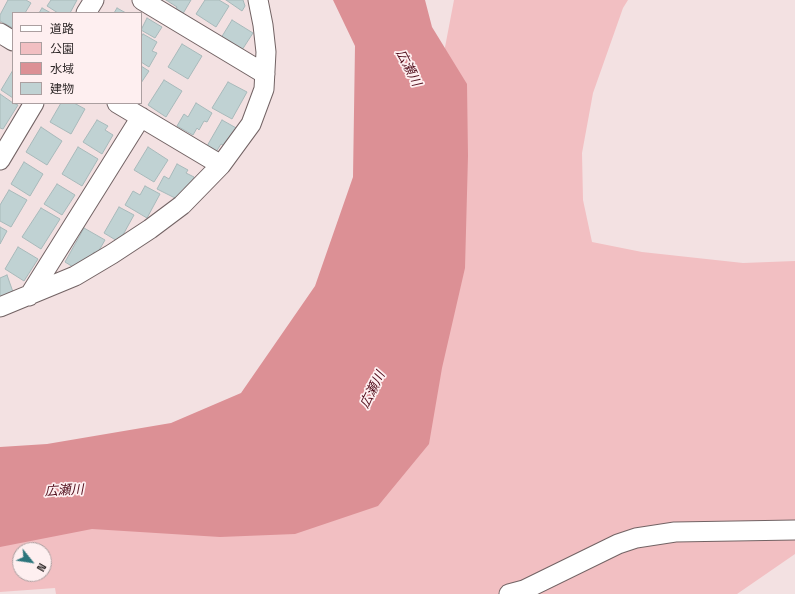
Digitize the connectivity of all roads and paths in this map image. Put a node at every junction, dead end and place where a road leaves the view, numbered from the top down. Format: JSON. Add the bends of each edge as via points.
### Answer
{"nodes":[{"id":1,"x":94,"y":0,"type":"edge"},
{"id":2,"x":142,"y":0,"type":"edge"},
{"id":3,"x":258,"y":0,"type":"edge"},
{"id":4,"x":87,"y":12,"type":"edge"},
{"id":5,"x":0,"y":32,"type":"edge"},
{"id":6,"x":12,"y":40,"type":"edge"},
{"id":7,"x":265,"y":74,"type":"junction"},
{"id":8,"x":33,"y":104,"type":"edge"},
{"id":9,"x":119,"y":104,"type":"edge"},
{"id":10,"x":141,"y":117,"type":"junction"},
{"id":11,"x":0,"y":160,"type":"edge"},
{"id":12,"x":221,"y":165,"type":"junction"},
{"id":13,"x":29,"y":296,"type":"junction"},
{"id":14,"x":0,"y":307,"type":"edge"},
{"id":15,"x":795,"y":530,"type":"edge"},
{"id":16,"x":510,"y":594,"type":"edge"}],
"edges":[{"from":1,"to":4,"type":"street"},
{"from":2,"to":7,"type":"street"},
{"from":3,"to":7,"type":"street","via":[[266,52]]},
{"from":5,"to":6,"type":"street"},
{"from":7,"to":12,"type":"street","via":[[264,89],[251,124]]},
{"from":8,"to":11,"type":"street"},
{"from":9,"to":10,"type":"street"},
{"from":10,"to":12,"type":"street"},
{"from":10,"to":13,"type":"street"},
{"from":12,"to":13,"type":"street","via":[[182,205],[144,233],[75,276]]},
{"from":13,"to":14,"type":"street"},
{"from":15,"to":16,"type":"street","via":[[675,532],[636,538],[618,544],[524,590]]}]}
